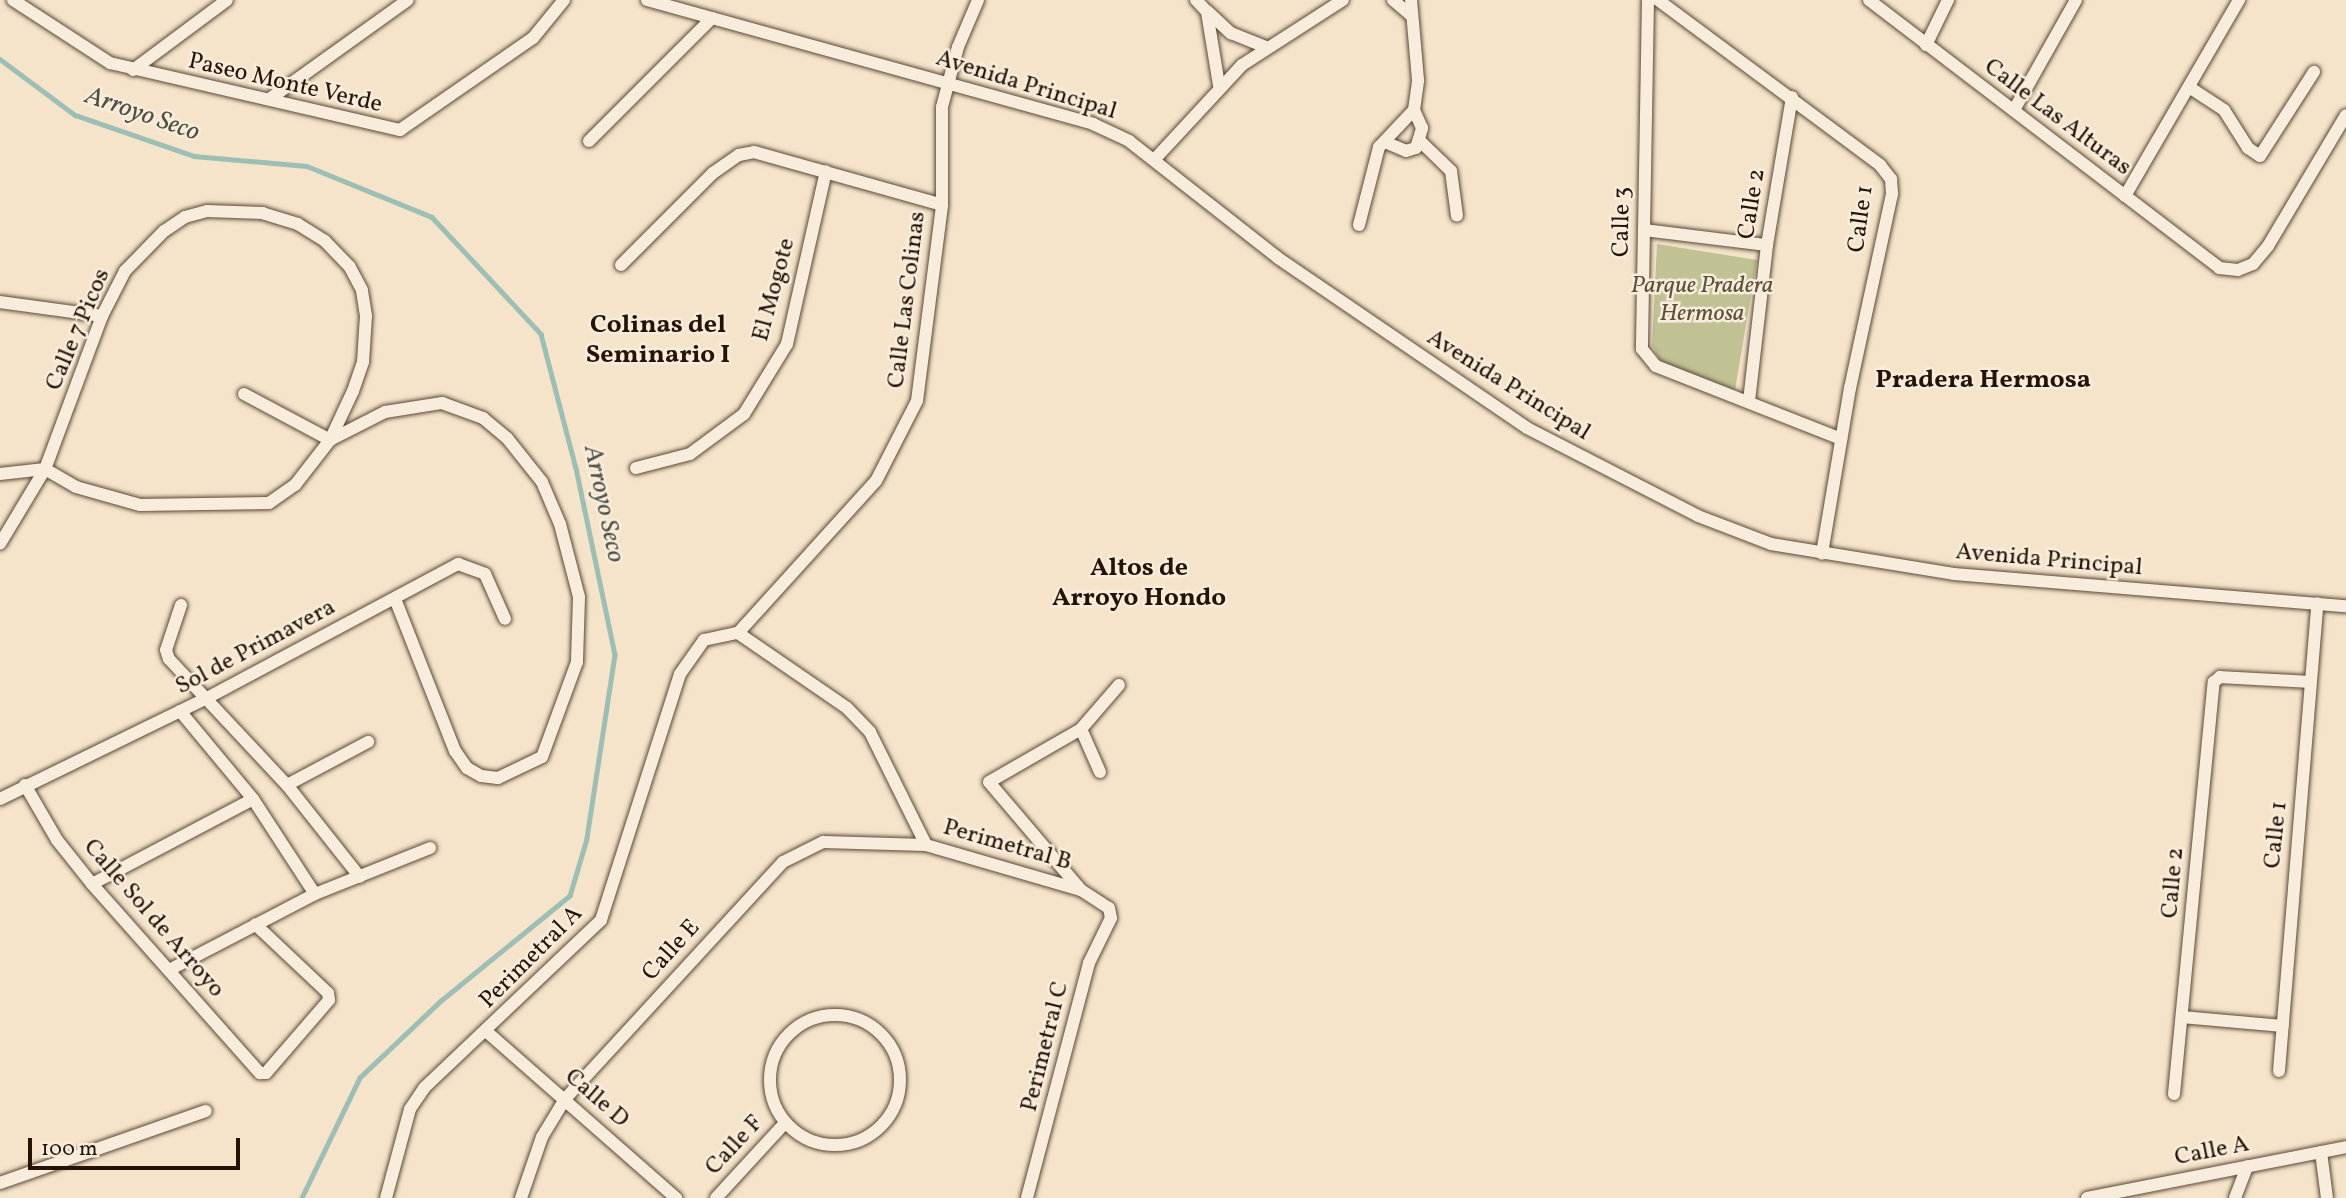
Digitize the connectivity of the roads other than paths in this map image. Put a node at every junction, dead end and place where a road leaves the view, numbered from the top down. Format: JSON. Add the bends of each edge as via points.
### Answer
{"nodes":[{"id":1,"x":227,"y":0,"type":"edge"},
{"id":2,"x":408,"y":0,"type":"edge"},
{"id":3,"x":564,"y":0,"type":"edge"},
{"id":4,"x":978,"y":0,"type":"edge"},
{"id":5,"x":1196,"y":0,"type":"edge"},
{"id":6,"x":1343,"y":0,"type":"edge"},
{"id":7,"x":1393,"y":0,"type":"edge"},
{"id":8,"x":1411,"y":0,"type":"edge"},
{"id":9,"x":1648,"y":0,"type":"edge"},
{"id":10,"x":1658,"y":0,"type":"edge"},
{"id":11,"x":1869,"y":0,"type":"edge"},
{"id":12,"x":1948,"y":0,"type":"edge"},
{"id":13,"x":2076,"y":0,"type":"edge"},
{"id":14,"x":2239,"y":0,"type":"edge"},
{"id":15,"x":651,"y":1,"type":"edge"},
{"id":16,"x":23,"y":2,"type":"edge"},
{"id":17,"x":1205,"y":6,"type":"edge"},
{"id":18,"x":1411,"y":15,"type":"junction"},
{"id":19,"x":712,"y":18,"type":"junction"},
{"id":20,"x":1926,"y":45,"type":"junction"},
{"id":21,"x":1265,"y":47,"type":"junction"},
{"id":22,"x":133,"y":70,"type":"junction"},
{"id":23,"x":2314,"y":72,"type":"dead end"},
{"id":24,"x":947,"y":82,"type":"junction"},
{"id":25,"x":1219,"y":85,"type":"junction"},
{"id":26,"x":2189,"y":87,"type":"junction"},
{"id":27,"x":1792,"y":97,"type":"junction"},
{"id":28,"x":271,"y":98,"type":"junction"},
{"id":29,"x":1414,"y":110,"type":"junction"},
{"id":30,"x":2014,"y":110,"type":"junction"},
{"id":31,"x":2346,"y":115,"type":"edge"},
{"id":32,"x":589,"y":141,"type":"dead end"},
{"id":33,"x":1420,"y":141,"type":"junction"},
{"id":34,"x":1385,"y":142,"type":"junction"},
{"id":35,"x":1154,"y":160,"type":"junction"},
{"id":36,"x":826,"y":171,"type":"junction"},
{"id":37,"x":2125,"y":196,"type":"junction"},
{"id":38,"x":942,"y":205,"type":"junction"},
{"id":39,"x":1457,"y":216,"type":"dead end"},
{"id":40,"x":1359,"y":225,"type":"dead end"},
{"id":41,"x":1644,"y":230,"type":"junction"},
{"id":42,"x":1767,"y":246,"type":"junction"},
{"id":43,"x":621,"y":265,"type":"dead end"},
{"id":44,"x":0,"y":302,"type":"edge"},
{"id":45,"x":102,"y":316,"type":"junction"},
{"id":46,"x":244,"y":394,"type":"dead end"},
{"id":47,"x":1749,"y":401,"type":"junction"},
{"id":48,"x":1841,"y":439,"type":"junction"},
{"id":49,"x":330,"y":440,"type":"junction"},
{"id":50,"x":636,"y":468,"type":"dead end"},
{"id":51,"x":46,"y":469,"type":"junction"},
{"id":52,"x":0,"y":474,"type":"edge"},
{"id":53,"x":0,"y":544,"type":"edge"},
{"id":54,"x":1822,"y":554,"type":"junction"},
{"id":55,"x":395,"y":598,"type":"junction"},
{"id":56,"x":2317,"y":604,"type":"junction"},
{"id":57,"x":181,"y":606,"type":"dead end"},
{"id":58,"x":2346,"y":606,"type":"edge"},
{"id":59,"x":505,"y":619,"type":"dead end"},
{"id":60,"x":738,"y":633,"type":"junction"},
{"id":61,"x":2310,"y":682,"type":"junction"},
{"id":62,"x":1119,"y":685,"type":"dead end"},
{"id":63,"x":207,"y":698,"type":"junction"},
{"id":64,"x":180,"y":711,"type":"junction"},
{"id":65,"x":1082,"y":729,"type":"junction"},
{"id":66,"x":368,"y":742,"type":"dead end"},
{"id":67,"x":1100,"y":772,"type":"dead end"},
{"id":68,"x":25,"y":785,"type":"junction"},
{"id":69,"x":287,"y":785,"type":"junction"},
{"id":70,"x":0,"y":799,"type":"edge"},
{"id":71,"x":253,"y":799,"type":"junction"},
{"id":72,"x":926,"y":845,"type":"junction"},
{"id":73,"x":430,"y":848,"type":"dead end"},
{"id":74,"x":360,"y":877,"type":"junction"},
{"id":75,"x":92,"y":884,"type":"junction"},
{"id":76,"x":1081,"y":890,"type":"junction"},
{"id":77,"x":315,"y":894,"type":"junction"},
{"id":78,"x":1109,"y":908,"type":"joint"},
{"id":79,"x":255,"y":924,"type":"junction"},
{"id":80,"x":171,"y":970,"type":"junction"},
{"id":81,"x":2182,"y":1017,"type":"junction"},
{"id":82,"x":2283,"y":1027,"type":"junction"},
{"id":83,"x":487,"y":1032,"type":"junction"},
{"id":84,"x":2278,"y":1071,"type":"dead end"},
{"id":85,"x":2174,"y":1094,"type":"dead end"},
{"id":86,"x":565,"y":1099,"type":"junction"},
{"id":87,"x":206,"y":1111,"type":"dead end"},
{"id":88,"x":785,"y":1123,"type":"junction"},
{"id":89,"x":2346,"y":1147,"type":"edge"},
{"id":90,"x":2321,"y":1152,"type":"junction"},
{"id":91,"x":2247,"y":1166,"type":"junction"},
{"id":92,"x":0,"y":1183,"type":"edge"},
{"id":93,"x":386,"y":1198,"type":"edge"},
{"id":94,"x":521,"y":1198,"type":"edge"},
{"id":95,"x":676,"y":1198,"type":"edge"},
{"id":96,"x":716,"y":1198,"type":"edge"},
{"id":97,"x":1027,"y":1198,"type":"edge"},
{"id":98,"x":2087,"y":1198,"type":"edge"},
{"id":99,"x":2235,"y":1198,"type":"edge"},
{"id":100,"x":2327,"y":1198,"type":"edge"}],
"edges":[{"from":1,"to":22,"type":"street"},
{"from":2,"to":28,"type":"street"},
{"from":3,"to":28,"type":"street","name":"Paseo Monte Verde","via":[[533,38],[400,130]]},
{"from":4,"to":24,"type":"street","name":"Calle Las Colinas"},
{"from":5,"to":17,"type":"street"},
{"from":6,"to":21,"type":"street"},
{"from":7,"to":18,"type":"street"},
{"from":8,"to":18,"type":"street"},
{"from":9,"to":41,"type":"street","name":"Calle 3"},
{"from":10,"to":27,"type":"street","name":"Calle 1"},
{"from":11,"to":20,"type":"street","name":"Calle Las Alturas"},
{"from":12,"to":20,"type":"street"},
{"from":13,"to":30,"type":"street"},
{"from":14,"to":26,"type":"street"},
{"from":15,"to":19,"type":"street","name":"Avenida Principal"},
{"from":16,"to":22,"type":"street","name":"Paseo Monte Verde","via":[[89,52]]},
{"from":17,"to":21,"type":"street","via":[[1231,33]]},
{"from":17,"to":25,"type":"street"},
{"from":18,"to":29,"type":"street","via":[[1419,79]]},
{"from":19,"to":24,"type":"street","name":"Avenida Principal"},
{"from":19,"to":32,"type":"street"},
{"from":20,"to":30,"type":"street","name":"Calle Las Alturas"},
{"from":21,"to":25,"type":"street"},
{"from":22,"to":28,"type":"street","name":"Paseo Monte Verde"},
{"from":23,"to":26,"type":"street","via":[[2260,156],[2248,148],[2224,110]]},
{"from":24,"to":35,"type":"street","name":"Avenida Principal","via":[[1093,124]]},
{"from":24,"to":38,"type":"street","name":"Calle Las Colinas","via":[[939,140]]},
{"from":25,"to":35,"type":"street"},
{"from":26,"to":37,"type":"street"},
{"from":27,"to":42,"type":"street","name":"Calle 2"},
{"from":27,"to":48,"type":"street","name":"Calle 1","via":[[1880,165],[1891,179],[1892,194]]},
{"from":29,"to":33,"type":"street","via":[[1422,128]]},
{"from":29,"to":34,"type":"street"},
{"from":30,"to":37,"type":"street","name":"Calle Las Alturas"},
{"from":31,"to":37,"type":"street","name":"Calle Las Alturas","via":[[2268,246],[2253,264],[2238,270],[2219,268]]},
{"from":33,"to":34,"type":"street","via":[[1406,151]]},
{"from":33,"to":39,"type":"street","via":[[1451,171]]},
{"from":34,"to":40,"type":"street","via":[[1369,177]]},
{"from":35,"to":54,"type":"street","name":"Avenida Principal","via":[[1288,265],[1527,428],[1698,516],[1771,544]]},
{"from":36,"to":38,"type":"street"},
{"from":36,"to":43,"type":"street","via":[[768,153],[739,155],[713,173]]},
{"from":36,"to":50,"type":"street","name":"El Mogote","via":[[787,344],[744,414],[690,454]]},
{"from":38,"to":60,"type":"street","name":"Calle Las Colinas","via":[[926,352],[917,401],[900,442],[876,481]]},
{"from":41,"to":42,"type":"street"},
{"from":41,"to":47,"type":"street","name":"Calle 3","via":[[1642,349],[1647,358],[1656,366]]},
{"from":42,"to":47,"type":"street","name":"Calle 2"},
{"from":44,"to":45,"type":"street"},
{"from":45,"to":49,"type":"street","name":"Calle 7 Picos","via":[[136,258],[185,217],[236,209],[298,224],[325,241],[349,266],[362,290],[366,316],[363,362]]},
{"from":45,"to":51,"type":"street","name":"Calle 7 Picos"},
{"from":46,"to":49,"type":"street"},
{"from":47,"to":48,"type":"street","name":"Calle 3"},
{"from":48,"to":54,"type":"street","name":"Calle 1"},
{"from":49,"to":51,"type":"street","via":[[284,495],[252,507],[173,508],[107,499]]},
{"from":49,"to":55,"type":"street","via":[[385,412],[442,403],[483,418],[507,438],[542,482],[560,524],[579,597],[577,662],[542,757],[498,778],[481,776],[455,751]]},
{"from":51,"to":52,"type":"street"},
{"from":51,"to":53,"type":"street","name":"Calle 7 Picos"},
{"from":54,"to":56,"type":"street","name":"Avenida Principal","via":[[1954,574]]},
{"from":55,"to":59,"type":"street","name":"Sol de Primavera","via":[[458,564],[485,574]]},
{"from":55,"to":63,"type":"street","name":"Sol de Primavera"},
{"from":56,"to":58,"type":"street","name":"Avenida Principal"},
{"from":56,"to":61,"type":"street","name":"Calle 1"},
{"from":57,"to":63,"type":"street","via":[[167,654]]},
{"from":60,"to":72,"type":"street","name":"Perimetral B","via":[[847,708],[870,732]]},
{"from":60,"to":83,"type":"street","name":"Perimetral A","via":[[704,640],[680,674],[601,920]]},
{"from":61,"to":81,"type":"street","name":"Calle 2","via":[[2217,679]]},
{"from":61,"to":82,"type":"street","name":"Calle 1"},
{"from":62,"to":65,"type":"street"},
{"from":63,"to":64,"type":"street","name":"Sol de Primavera"},
{"from":63,"to":69,"type":"street"},
{"from":64,"to":68,"type":"street","name":"Sol de Primavera"},
{"from":64,"to":71,"type":"street"},
{"from":65,"to":67,"type":"street"},
{"from":65,"to":76,"type":"street","via":[[989,782]]},
{"from":66,"to":69,"type":"street"},
{"from":68,"to":70,"type":"street","name":"Sol de Primavera"},
{"from":68,"to":75,"type":"street","name":"Calle Sol de Arroyo","via":[[57,840]]},
{"from":69,"to":74,"type":"street"},
{"from":71,"to":75,"type":"street"},
{"from":71,"to":77,"type":"street"},
{"from":72,"to":76,"type":"street","name":"Perimetral B"},
{"from":72,"to":86,"type":"street","name":"Calle E","via":[[823,842],[783,862]]},
{"from":73,"to":74,"type":"street"},
{"from":74,"to":77,"type":"street"},
{"from":75,"to":80,"type":"street","name":"Calle Sol de Arroyo"},
{"from":76,"to":78,"type":"street","name":"Perimetral B"},
{"from":77,"to":79,"type":"street"},
{"from":78,"to":97,"type":"street","name":"Perimetral C","via":[[1111,918],[1085,975],[1044,1147]]},
{"from":79,"to":80,"type":"street"},
{"from":79,"to":80,"type":"street","name":"Calle Sol de Arroyo","via":[[328,993],[328,1000],[271,1070],[260,1073]]},
{"from":81,"to":82,"type":"street"},
{"from":81,"to":85,"type":"street","name":"Calle 2"},
{"from":82,"to":84,"type":"street","name":"Calle 1"},
{"from":83,"to":86,"type":"street","name":"Calle D"},
{"from":83,"to":93,"type":"street","name":"Perimetral A","via":[[424,1088],[410,1109]]},
{"from":86,"to":94,"type":"street","name":"Calle E","via":[[542,1137]]},
{"from":86,"to":95,"type":"street","name":"Calle D"},
{"from":87,"to":92,"type":"street"},
{"from":88,"to":88,"type":"street","name":"Calle F","via":[[770,1087],[774,1059],[788,1034],[822,1016],[860,1020],[877,1031],[898,1063],[896,1102],[887,1119],[857,1142],[838,1145],[809,1139]]},
{"from":88,"to":96,"type":"street","name":"Calle F"},
{"from":89,"to":90,"type":"street","name":"Calle A"},
{"from":90,"to":91,"type":"street","name":"Calle A"},
{"from":90,"to":100,"type":"street"},
{"from":91,"to":98,"type":"street","name":"Calle A"},
{"from":91,"to":99,"type":"street"}]}
